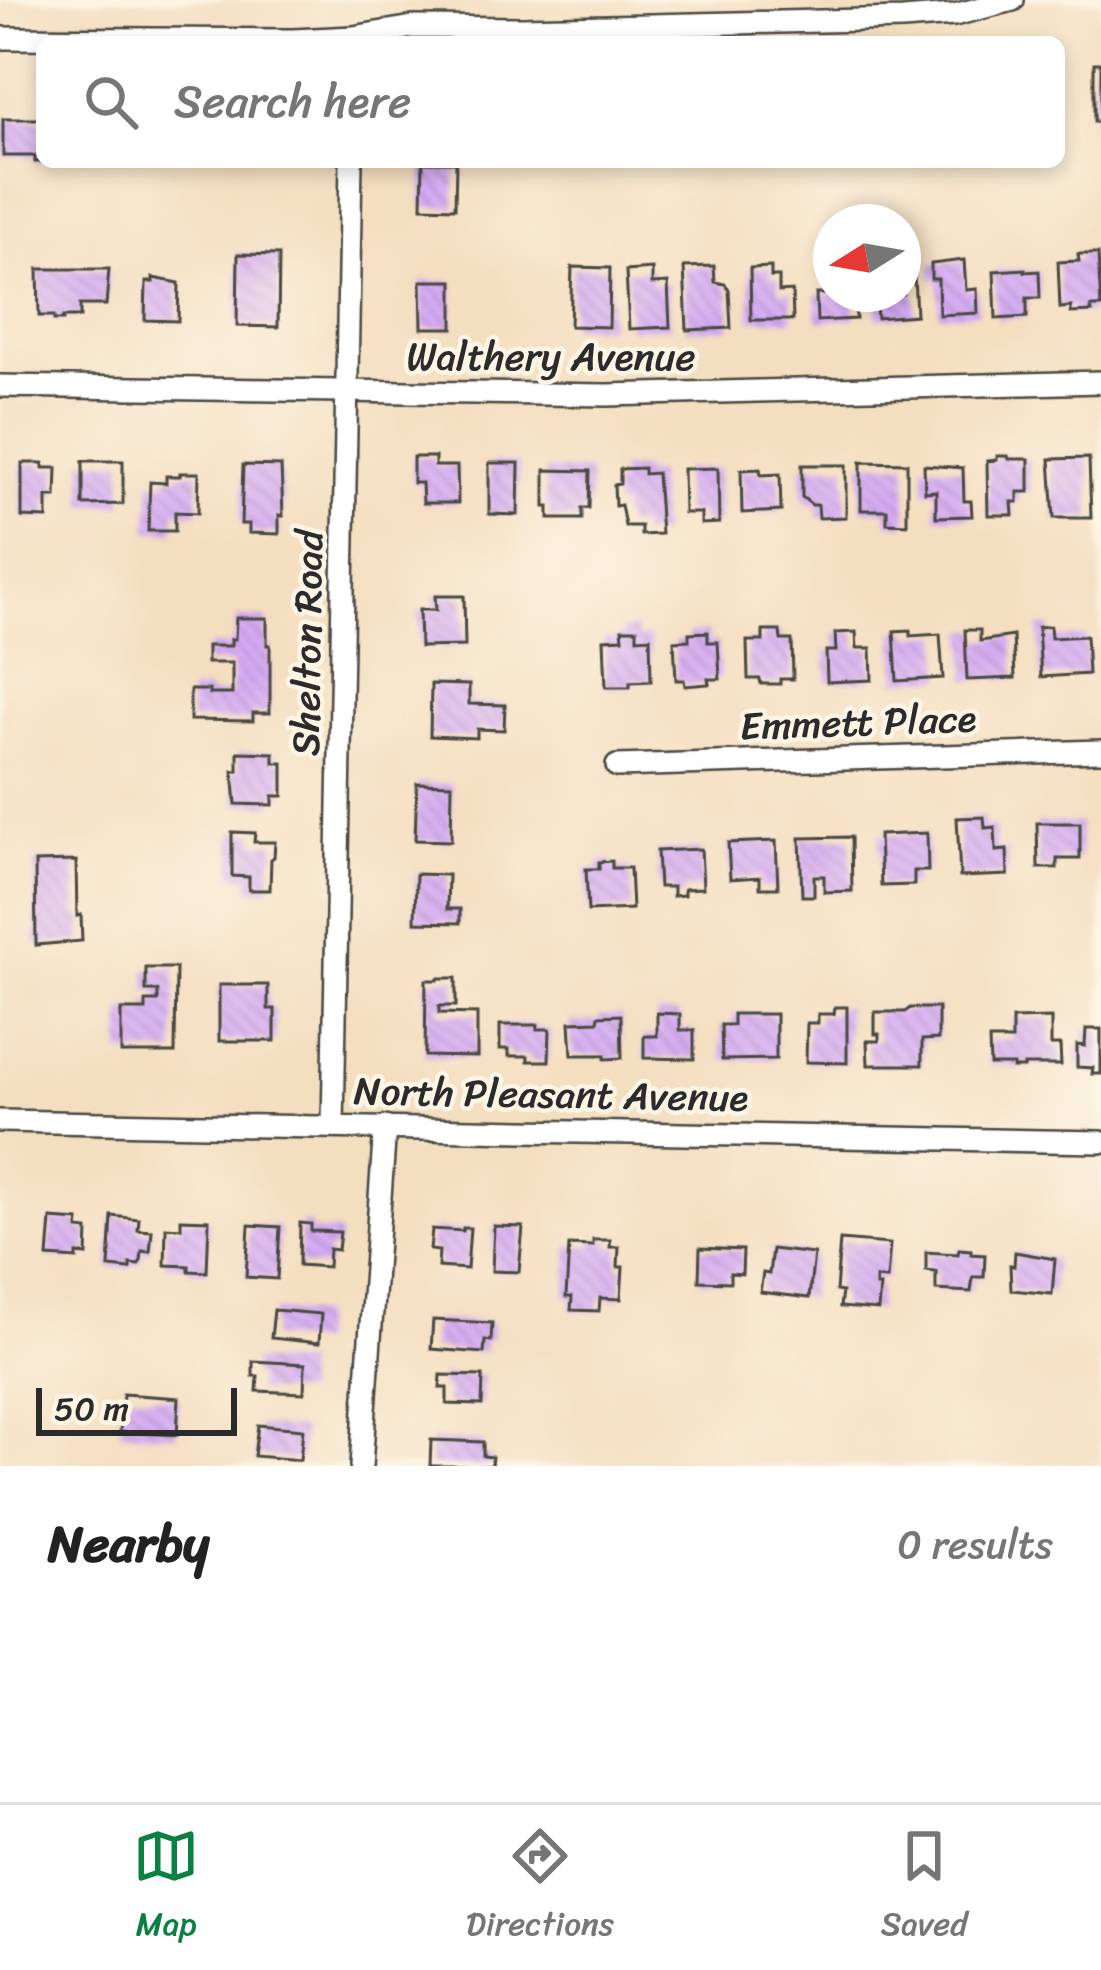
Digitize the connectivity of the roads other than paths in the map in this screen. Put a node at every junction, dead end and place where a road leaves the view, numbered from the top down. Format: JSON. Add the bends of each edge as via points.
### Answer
{"nodes":[{"id":1,"x":1013,"y":0,"type":"edge"},
{"id":2,"x":368,"y":36,"type":"edge"},
{"id":3,"x":0,"y":38,"type":"edge"},
{"id":4,"x":36,"y":38,"type":"edge"},
{"id":5,"x":351,"y":168,"type":"edge"},
{"id":6,"x":1101,"y":382,"type":"edge"},
{"id":7,"x":0,"y":386,"type":"edge"},
{"id":8,"x":348,"y":392,"type":"junction"},
{"id":9,"x":1101,"y":751,"type":"edge"},
{"id":10,"x":617,"y":766,"type":"dead end"},
{"id":11,"x":0,"y":1121,"type":"edge"},
{"id":12,"x":334,"y":1126,"type":"junction"},
{"id":13,"x":385,"y":1127,"type":"junction"},
{"id":14,"x":1101,"y":1142,"type":"edge"},
{"id":15,"x":361,"y":1466,"type":"edge"}],
"edges":[{"from":1,"to":2,"type":"street","via":[[903,20],[413,27]]},
{"from":3,"to":4,"type":"street"},
{"from":5,"to":8,"type":"street","name":"Shelton Road"},
{"from":6,"to":8,"type":"street","name":"Walthery Avenue","via":[[607,395]]},
{"from":7,"to":8,"type":"street","name":"Walthery Avenue"},
{"from":8,"to":12,"type":"street","name":"Shelton Road"},
{"from":9,"to":10,"type":"street","name":"Emmett Place"},
{"from":11,"to":12,"type":"street","name":"North Pleasant Avenue"},
{"from":12,"to":13,"type":"street","name":"North Pleasant Avenue"},
{"from":13,"to":14,"type":"street","name":"North Pleasant Avenue"},
{"from":13,"to":15,"type":"street"}]}
